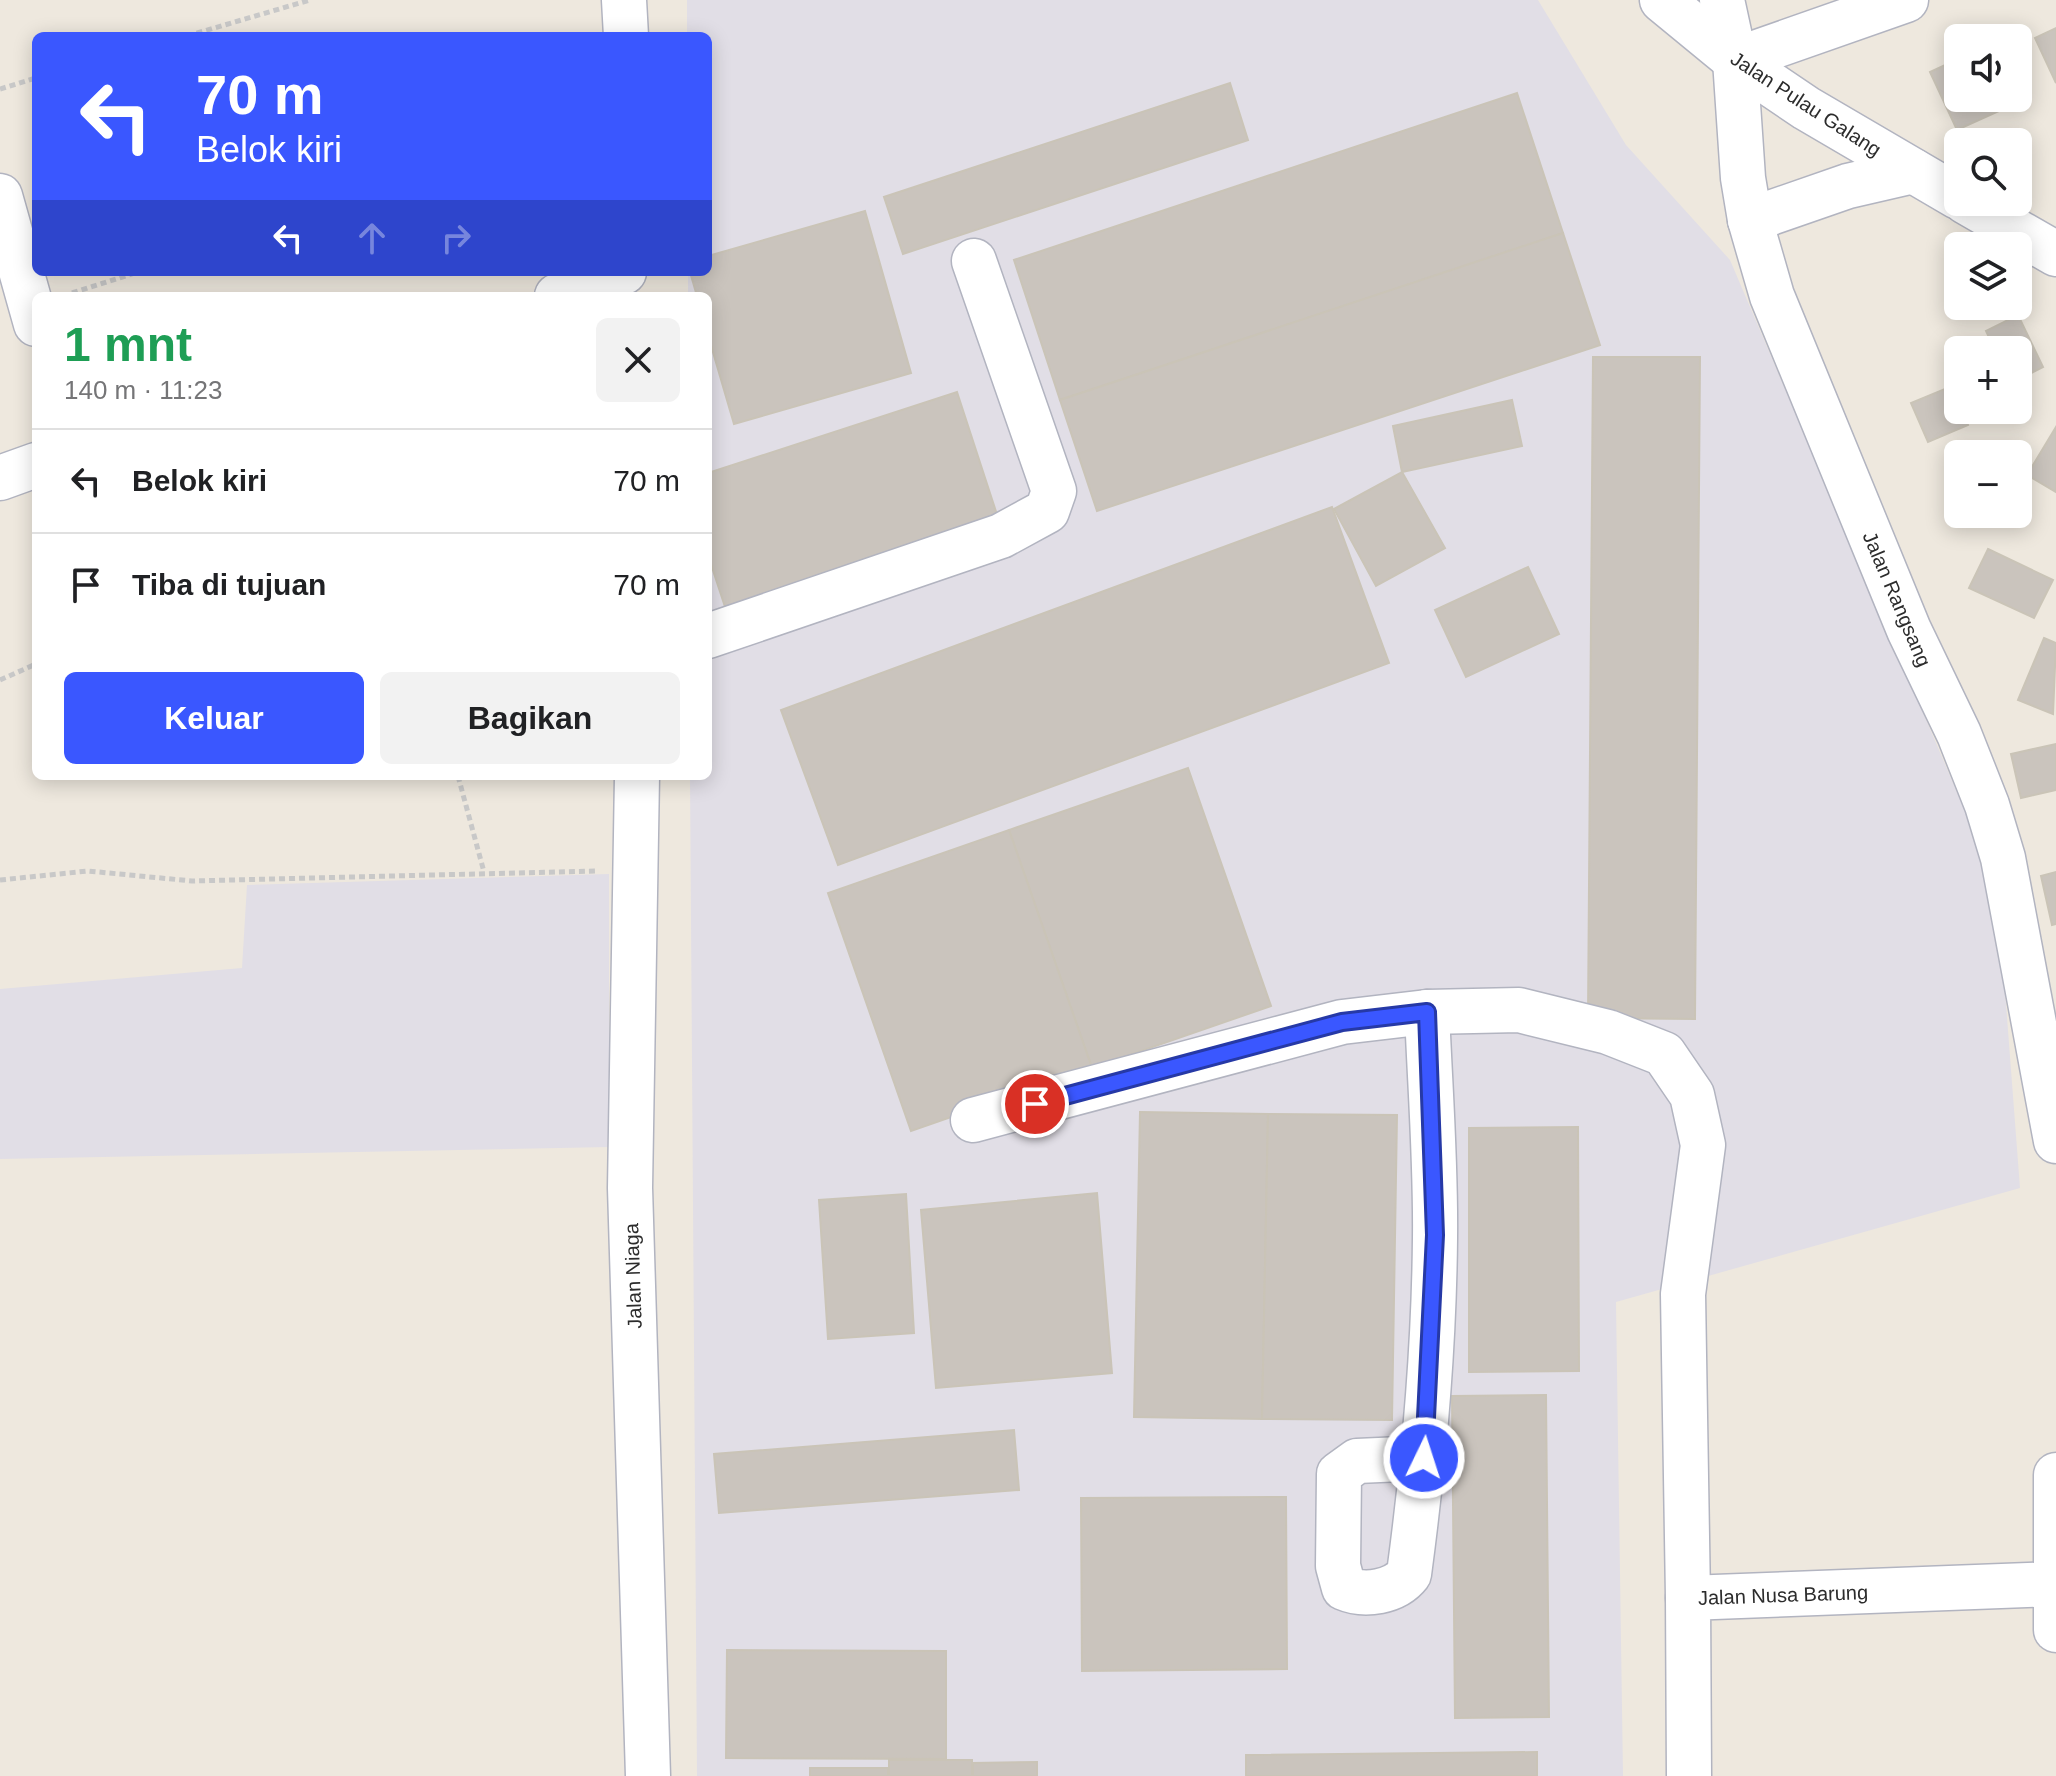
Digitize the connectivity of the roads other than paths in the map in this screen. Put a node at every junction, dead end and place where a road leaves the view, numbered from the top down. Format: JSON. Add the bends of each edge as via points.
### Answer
{"nodes":[{"id":1,"x":624,"y":0,"type":"edge"},
{"id":2,"x":1662,"y":0,"type":"edge"},
{"id":3,"x":1722,"y":0,"type":"edge"},
{"id":4,"x":1906,"y":0,"type":"edge"},
{"id":5,"x":626,"y":32,"type":"edge"},
{"id":6,"x":1735,"y":60,"type":"junction"},
{"id":7,"x":1913,"y":171,"type":"junction"},
{"id":8,"x":1944,"y":189,"type":"edge"},
{"id":9,"x":0,"y":196,"type":"edge"},
{"id":10,"x":1990,"y":216,"type":"edge"},
{"id":11,"x":1750,"y":220,"type":"junction"},
{"id":12,"x":2056,"y":254,"type":"edge"},
{"id":13,"x":974,"y":261,"type":"dead end"},
{"id":14,"x":613,"y":276,"type":"edge"},
{"id":15,"x":568,"y":292,"type":"edge"},
{"id":16,"x":32,"y":310,"type":"edge"},
{"id":17,"x":32,"y":466,"type":"edge"},
{"id":18,"x":0,"y":478,"type":"edge"},
{"id":19,"x":712,"y":635,"type":"edge"},
{"id":20,"x":637,"y":780,"type":"edge"},
{"id":21,"x":1427,"y":1012,"type":"junction"},
{"id":22,"x":973,"y":1120,"type":"dead end"},
{"id":23,"x":2056,"y":1141,"type":"edge"},
{"id":24,"x":1424,"y":1458,"type":"dead end"},
{"id":25,"x":2056,"y":1475,"type":"edge"},
{"id":26,"x":2055,"y":1584,"type":"edge"},
{"id":27,"x":1688,"y":1598,"type":"junction"},
{"id":28,"x":2056,"y":1630,"type":"edge"},
{"id":29,"x":648,"y":1776,"type":"edge"},
{"id":30,"x":1689,"y":1776,"type":"edge"}],
"edges":[{"from":1,"to":5,"type":"street"},
{"from":2,"to":6,"type":"street","name":"Jalan Pulau Galang"},
{"from":3,"to":6,"type":"street","name":"Jalan Rangsang"},
{"from":4,"to":6,"type":"street"},
{"from":6,"to":7,"type":"street","name":"Jalan Pulau Galang"},
{"from":6,"to":11,"type":"street","name":"Jalan Rangsang"},
{"from":7,"to":8,"type":"street","name":"Jalan Pulau Galang"},
{"from":7,"to":11,"type":"street","via":[[1848,186]]},
{"from":9,"to":16,"type":"street"},
{"from":10,"to":12,"type":"street"},
{"from":11,"to":23,"type":"street","name":"Jalan Rangsang","via":[[1772,296],[1987,805],[2003,858]]},
{"from":13,"to":19,"type":"street","via":[[1054,491],[1047,511],[1001,536]]},
{"from":14,"to":15,"type":"street"},
{"from":17,"to":18,"type":"street"},
{"from":20,"to":29,"type":"street","name":"Jalan Niaga","via":[[630,1188]]},
{"from":21,"to":22,"type":"street","via":[[1342,1022]]},
{"from":21,"to":24,"type":"street","via":[[1435,1235]]},
{"from":21,"to":27,"type":"street","via":[[1519,1010],[1608,1032],[1664,1054],[1692,1095],[1703,1145],[1683,1294]]},
{"from":25,"to":26,"type":"street"},
{"from":26,"to":27,"type":"street","name":"Jalan Nusa Barung"},
{"from":26,"to":28,"type":"street"},
{"from":27,"to":30,"type":"street","name":"Jalan Nusa Barung"}]}
